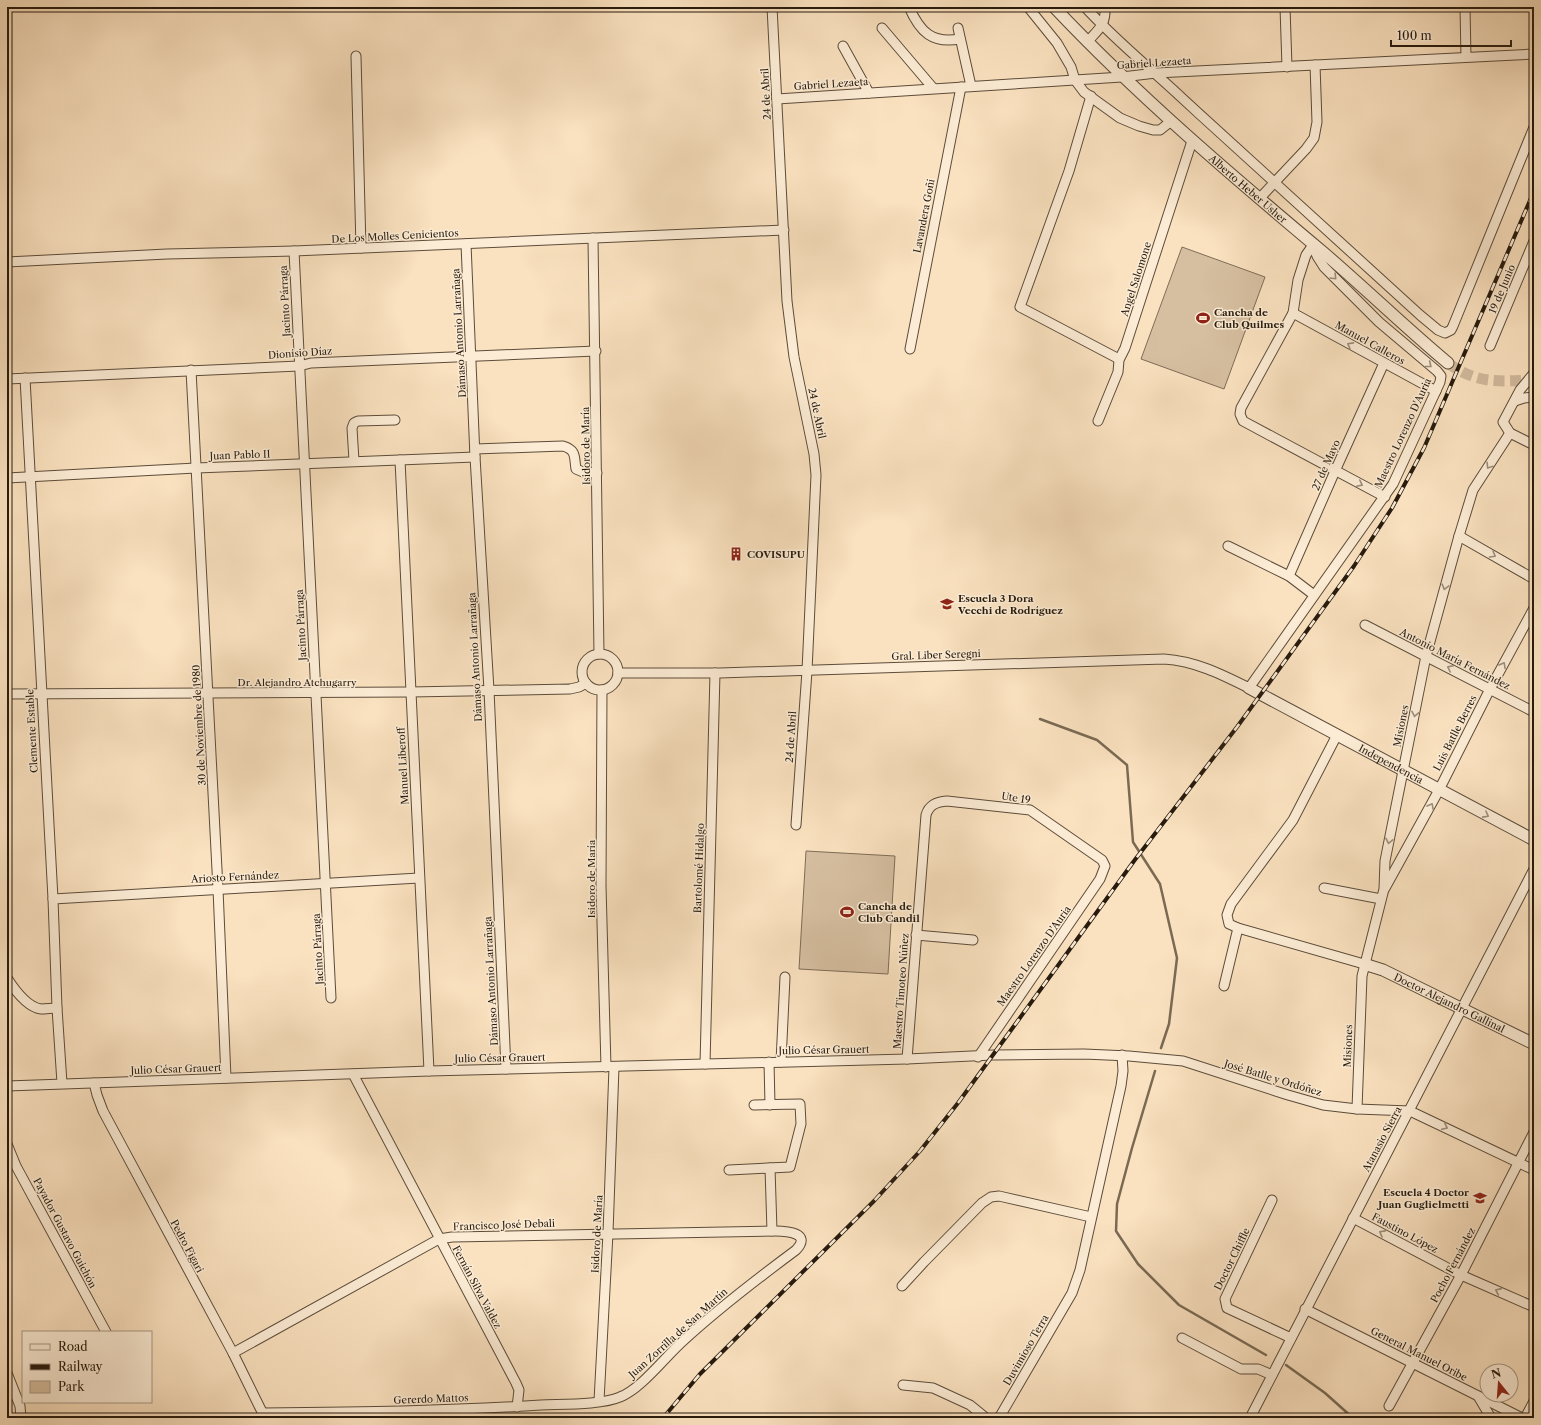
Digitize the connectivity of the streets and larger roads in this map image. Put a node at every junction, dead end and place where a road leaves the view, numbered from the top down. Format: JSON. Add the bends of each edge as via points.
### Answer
{"nodes":[{"id":1,"x":772,"y":7,"type":"edge"},
{"id":2,"x":909,"y":7,"type":"edge"},
{"id":3,"x":1028,"y":7,"type":"edge"},
{"id":4,"x":1054,"y":7,"type":"edge"},
{"id":5,"x":1085,"y":7,"type":"edge"},
{"id":6,"x":1105,"y":7,"type":"edge"},
{"id":7,"x":1285,"y":7,"type":"edge"},
{"id":8,"x":1465,"y":7,"type":"edge"},
{"id":9,"x":1102,"y":26,"type":"junction"},
{"id":10,"x":882,"y":28,"type":"dead end"},
{"id":11,"x":958,"y":28,"type":"dead end"},
{"id":12,"x":960,"y":39,"type":"junction"},
{"id":13,"x":1087,"y":42,"type":"junction"},
{"id":14,"x":843,"y":46,"type":"dead end"},
{"id":15,"x":1534,"y":54,"type":"edge"},
{"id":16,"x":356,"y":56,"type":"dead end"},
{"id":17,"x":1466,"y":57,"type":"junction"},
{"id":18,"x":1315,"y":65,"type":"junction"},
{"id":19,"x":1287,"y":66,"type":"junction"},
{"id":20,"x":1156,"y":73,"type":"junction"},
{"id":21,"x":1122,"y":77,"type":"junction"},
{"id":22,"x":1075,"y":80,"type":"junction"},
{"id":23,"x":966,"y":86,"type":"junction"},
{"id":24,"x":933,"y":88,"type":"junction"},
{"id":25,"x":869,"y":93,"type":"junction"},
{"id":26,"x":1091,"y":96,"type":"junction"},
{"id":27,"x":777,"y":99,"type":"junction"},
{"id":28,"x":1170,"y":122,"type":"junction"},
{"id":29,"x":1534,"y":127,"type":"edge"},
{"id":30,"x":1192,"y":141,"type":"junction"},
{"id":31,"x":1274,"y":183,"type":"junction"},
{"id":32,"x":1259,"y":199,"type":"junction"},
{"id":33,"x":784,"y":230,"type":"junction"},
{"id":34,"x":594,"y":238,"type":"junction"},
{"id":35,"x":1534,"y":241,"type":"edge"},
{"id":36,"x":466,"y":244,"type":"junction"},
{"id":37,"x":1313,"y":244,"type":"junction"},
{"id":38,"x":361,"y":248,"type":"junction"},
{"id":39,"x":294,"y":251,"type":"junction"},
{"id":40,"x":7,"y":262,"type":"edge"},
{"id":41,"x":1294,"y":313,"type":"junction"},
{"id":42,"x":1490,"y":346,"type":"dead end"},
{"id":43,"x":910,"y":349,"type":"dead end"},
{"id":44,"x":596,"y":351,"type":"junction"},
{"id":45,"x":472,"y":356,"type":"junction"},
{"id":46,"x":1119,"y":358,"type":"junction"},
{"id":47,"x":1384,"y":363,"type":"junction"},
{"id":48,"x":1448,"y":363,"type":"tunnel mouth"},
{"id":49,"x":299,"y":366,"type":"junction"},
{"id":50,"x":191,"y":370,"type":"junction"},
{"id":51,"x":1534,"y":373,"type":"edge"},
{"id":52,"x":25,"y":378,"type":"junction"},
{"id":53,"x":7,"y":379,"type":"edge"},
{"id":54,"x":1436,"y":391,"type":"junction"},
{"id":55,"x":1534,"y":397,"type":"edge"},
{"id":56,"x":1515,"y":401,"type":"junction"},
{"id":57,"x":395,"y":420,"type":"dead end"},
{"id":58,"x":1098,"y":421,"type":"dead end"},
{"id":59,"x":1510,"y":433,"type":"junction"},
{"id":60,"x":1534,"y":446,"type":"edge"},
{"id":61,"x":475,"y":453,"type":"junction"},
{"id":62,"x":400,"y":460,"type":"junction"},
{"id":63,"x":354,"y":461,"type":"junction"},
{"id":64,"x":304,"y":463,"type":"junction"},
{"id":65,"x":196,"y":468,"type":"junction"},
{"id":66,"x":1335,"y":471,"type":"junction"},
{"id":67,"x":597,"y":473,"type":"junction"},
{"id":68,"x":31,"y":476,"type":"junction"},
{"id":69,"x":7,"y":478,"type":"edge"},
{"id":70,"x":1385,"y":497,"type":"junction"},
{"id":71,"x":1459,"y":536,"type":"junction"},
{"id":72,"x":1228,"y":546,"type":"dead end"},
{"id":73,"x":1289,"y":576,"type":"junction"},
{"id":74,"x":1534,"y":579,"type":"edge"},
{"id":75,"x":1314,"y":595,"type":"junction"},
{"id":76,"x":1534,"y":608,"type":"edge"},
{"id":77,"x":1365,"y":625,"type":"dead end"},
{"id":78,"x":599,"y":654,"type":"junction"},
{"id":79,"x":1426,"y":656,"type":"junction"},
{"id":80,"x":807,"y":671,"type":"junction"},
{"id":81,"x":618,"y":673,"type":"junction"},
{"id":82,"x":715,"y":673,"type":"junction"},
{"id":83,"x":586,"y":683,"type":"junction"},
{"id":84,"x":1248,"y":688,"type":"junction"},
{"id":85,"x":1490,"y":689,"type":"junction"},
{"id":86,"x":489,"y":690,"type":"junction"},
{"id":87,"x":602,"y":690,"type":"junction"},
{"id":88,"x":410,"y":692,"type":"junction"},
{"id":89,"x":315,"y":693,"type":"junction"},
{"id":90,"x":7,"y":694,"type":"edge"},
{"id":91,"x":41,"y":694,"type":"junction"},
{"id":92,"x":208,"y":694,"type":"junction"},
{"id":93,"x":1534,"y":712,"type":"edge"},
{"id":94,"x":1337,"y":735,"type":"junction"},
{"id":95,"x":1404,"y":770,"type":"junction"},
{"id":96,"x":1440,"y":790,"type":"junction"},
{"id":97,"x":930,"y":807,"type":"joint"},
{"id":98,"x":796,"y":825,"type":"dead end"},
{"id":99,"x":1534,"y":840,"type":"edge"},
{"id":100,"x":1105,"y":866,"type":"joint"},
{"id":101,"x":1534,"y":869,"type":"edge"},
{"id":102,"x":419,"y":878,"type":"junction"},
{"id":103,"x":326,"y":883,"type":"junction"},
{"id":104,"x":1324,"y":888,"type":"dead end"},
{"id":105,"x":218,"y":889,"type":"junction"},
{"id":106,"x":1384,"y":889,"type":"junction"},
{"id":107,"x":53,"y":899,"type":"junction"},
{"id":108,"x":1381,"y":899,"type":"junction"},
{"id":109,"x":1238,"y":928,"type":"junction"},
{"id":110,"x":916,"y":936,"type":"junction"},
{"id":111,"x":973,"y":940,"type":"dead end"},
{"id":112,"x":1364,"y":964,"type":"junction"},
{"id":113,"x":785,"y":977,"type":"dead end"},
{"id":114,"x":7,"y":978,"type":"edge"},
{"id":115,"x":1224,"y":986,"type":"dead end"},
{"id":116,"x":331,"y":998,"type":"dead end"},
{"id":117,"x":57,"y":1008,"type":"junction"},
{"id":118,"x":1462,"y":1009,"type":"junction"},
{"id":119,"x":1534,"y":1044,"type":"edge"},
{"id":120,"x":993,"y":1055,"type":"joint"},
{"id":121,"x":1122,"y":1055,"type":"junction"},
{"id":122,"x":978,"y":1057,"type":"junction"},
{"id":123,"x":907,"y":1059,"type":"junction"},
{"id":124,"x":769,"y":1062,"type":"junction"},
{"id":125,"x":781,"y":1062,"type":"junction"},
{"id":126,"x":705,"y":1064,"type":"junction"},
{"id":127,"x":610,"y":1067,"type":"junction"},
{"id":128,"x":506,"y":1069,"type":"junction"},
{"id":129,"x":429,"y":1070,"type":"junction"},
{"id":130,"x":353,"y":1074,"type":"junction"},
{"id":131,"x":226,"y":1078,"type":"junction"},
{"id":132,"x":62,"y":1083,"type":"junction"},
{"id":133,"x":94,"y":1083,"type":"junction"},
{"id":134,"x":7,"y":1086,"type":"edge"},
{"id":135,"x":754,"y":1105,"type":"dead end"},
{"id":136,"x":770,"y":1105,"type":"junction"},
{"id":137,"x":1357,"y":1109,"type":"junction"},
{"id":138,"x":1410,"y":1110,"type":"junction"},
{"id":139,"x":1534,"y":1132,"type":"edge"},
{"id":140,"x":7,"y":1144,"type":"edge"},
{"id":141,"x":1518,"y":1162,"type":"junction"},
{"id":142,"x":770,"y":1168,"type":"junction"},
{"id":143,"x":729,"y":1170,"type":"dead end"},
{"id":144,"x":1534,"y":1170,"type":"edge"},
{"id":145,"x":1272,"y":1200,"type":"dead end"},
{"id":146,"x":1091,"y":1217,"type":"junction"},
{"id":147,"x":1353,"y":1218,"type":"junction"},
{"id":148,"x":772,"y":1231,"type":"junction"},
{"id":149,"x":608,"y":1233,"type":"junction"},
{"id":150,"x":439,"y":1239,"type":"junction"},
{"id":151,"x":801,"y":1240,"type":"joint"},
{"id":152,"x":1461,"y":1275,"type":"junction"},
{"id":153,"x":902,"y":1286,"type":"dead end"},
{"id":154,"x":1534,"y":1307,"type":"edge"},
{"id":155,"x":1305,"y":1310,"type":"junction"},
{"id":156,"x":105,"y":1331,"type":"edge"},
{"id":157,"x":1182,"y":1338,"type":"dead end"},
{"id":158,"x":1291,"y":1338,"type":"junction"},
{"id":159,"x":232,"y":1353,"type":"junction"},
{"id":160,"x":1413,"y":1363,"type":"junction"},
{"id":161,"x":7,"y":1373,"type":"edge"},
{"id":162,"x":1272,"y":1375,"type":"junction"},
{"id":163,"x":902,"y":1385,"type":"dead end"},
{"id":164,"x":1478,"y":1396,"type":"junction"},
{"id":165,"x":20,"y":1398,"type":"edge"},
{"id":166,"x":599,"y":1401,"type":"junction"},
{"id":167,"x":1534,"y":1401,"type":"edge"},
{"id":168,"x":1388,"y":1406,"type":"dead end"},
{"id":169,"x":517,"y":1407,"type":"junction"},
{"id":170,"x":392,"y":1414,"type":"edge"},
{"id":171,"x":264,"y":1416,"type":"edge"},
{"id":172,"x":20,"y":1418,"type":"edge"},
{"id":173,"x":986,"y":1418,"type":"edge"},
{"id":174,"x":999,"y":1418,"type":"edge"},
{"id":175,"x":1250,"y":1418,"type":"edge"},
{"id":176,"x":1491,"y":1418,"type":"edge"},
{"id":177,"x":1524,"y":1418,"type":"edge"}],
"edges":[{"from":1,"to":27,"type":"street","name":"24 de Abril"},
{"from":2,"to":12,"type":"street","via":[[920,28],[930,36],[943,40]]},
{"from":3,"to":22,"type":"street","via":[[1057,43]]},
{"from":4,"to":13,"type":"street","name":"Alberto Heber Usher"},
{"from":5,"to":9,"type":"street","name":"Alberto Heber Usher"},
{"from":6,"to":9,"type":"street","via":[[1106,17]]},
{"from":7,"to":19,"type":"street"},
{"from":8,"to":17,"type":"street"},
{"from":9,"to":13,"type":"street"},
{"from":9,"to":20,"type":"street","name":"Alberto Heber Usher"},
{"from":10,"to":24,"type":"street"},
{"from":11,"to":12,"type":"street"},
{"from":12,"to":23,"type":"street"},
{"from":13,"to":21,"type":"street","name":"Alberto Heber Usher"},
{"from":14,"to":25,"type":"street"},
{"from":15,"to":17,"type":"street","name":"Gabriel Lezaeta"},
{"from":16,"to":38,"type":"street"},
{"from":17,"to":18,"type":"street","name":"Gabriel Lezaeta"},
{"from":18,"to":19,"type":"street","name":"Gabriel Lezaeta"},
{"from":18,"to":31,"type":"street","via":[[1316,133],[1306,149]]},
{"from":19,"to":20,"type":"street","name":"Gabriel Lezaeta"},
{"from":20,"to":21,"type":"street","name":"Gabriel Lezaeta"},
{"from":20,"to":31,"type":"street","name":"Alberto Heber Usher"},
{"from":21,"to":22,"type":"street","name":"Gabriel Lezaeta"},
{"from":21,"to":28,"type":"street","name":"Alberto Heber Usher"},
{"from":22,"to":23,"type":"street","name":"Gabriel Lezaeta"},
{"from":22,"to":26,"type":"street","via":[[1084,92]]},
{"from":23,"to":24,"type":"street","name":"Gabriel Lezaeta"},
{"from":23,"to":43,"type":"street","name":"Lavandera Goñi"},
{"from":24,"to":25,"type":"street","name":"Gabriel Lezaeta"},
{"from":25,"to":27,"type":"street","name":"Gabriel Lezaeta"},
{"from":26,"to":28,"type":"street","via":[[1120,118],[1139,126],[1160,130]]},
{"from":26,"to":46,"type":"street","via":[[1069,170],[1020,307]]},
{"from":27,"to":33,"type":"street","name":"24 de Abril"},
{"from":28,"to":30,"type":"street","name":"Alberto Heber Usher"},
{"from":29,"to":31,"type":"street","name":"Alberto Heber Usher","via":[[1454,326],[1445,333],[1420,315]]},
{"from":30,"to":32,"type":"street","name":"Alberto Heber Usher"},
{"from":30,"to":46,"type":"street","name":"Angel Salomone","via":[[1125,348]]},
{"from":31,"to":32,"type":"street"},
{"from":32,"to":37,"type":"street","name":"Alberto Heber Usher"},
{"from":33,"to":34,"type":"street","name":"De Los Molles Cenicientos"},
{"from":33,"to":80,"type":"street","name":"24 de Abril","via":[[787,301],[793,351],[816,475]]},
{"from":34,"to":36,"type":"street","name":"De Los Molles Cenicientos"},
{"from":34,"to":44,"type":"street","name":"Isidoro de María"},
{"from":35,"to":42,"type":"street","name":"19 de Junio"},
{"from":36,"to":38,"type":"street","name":"De Los Molles Cenicientos"},
{"from":36,"to":45,"type":"street","name":"Dámaso Antonio Larrañaga"},
{"from":37,"to":41,"type":"street","via":[[1306,255],[1298,280]]},
{"from":37,"to":48,"type":"street","name":"Alberto Heber Usher"},
{"from":37,"to":54,"type":"street","name":"Maestro Lorenzo D'Auria","one_way":true,"via":[[1324,267],[1342,286],[1379,322],[1437,371],[1441,376]]},
{"from":38,"to":39,"type":"street","name":"De Los Molles Cenicientos"},
{"from":39,"to":40,"type":"street","name":"De Los Molles Cenicientos"},
{"from":39,"to":49,"type":"street","name":"Jacinto Párraga"},
{"from":47,"to":41,"type":"street","name":"Manuel Calleros","one_way":true},
{"from":41,"to":66,"type":"street","via":[[1240,414],[1242,421]]},
{"from":44,"to":45,"type":"street","name":"Dionisio Díaz"},
{"from":44,"to":67,"type":"street","name":"Isidoro de María"},
{"from":45,"to":49,"type":"street","name":"Dionisio Díaz","via":[[311,363]]},
{"from":45,"to":61,"type":"street","name":"Dámaso Antonio Larrañaga"},
{"from":46,"to":58,"type":"street","name":"Angel Salomone","via":[[1118,372]]},
{"from":47,"to":54,"type":"street","name":"Manuel Calleros"},
{"from":47,"to":66,"type":"street","name":"27 de Mayo"},
{"from":49,"to":50,"type":"street","name":"Dionisio Díaz"},
{"from":49,"to":64,"type":"street","name":"Jacinto Párraga"},
{"from":50,"to":52,"type":"street","name":"Dionisio Díaz"},
{"from":50,"to":65,"type":"street","name":"30 de Noviembre de 1980"},
{"from":51,"to":56,"type":"street","via":[[1520,390]]},
{"from":52,"to":53,"type":"street","name":"Dionisio Díaz"},
{"from":52,"to":68,"type":"street","name":"Clemente Estable"},
{"from":54,"to":70,"type":"street","name":"Maestro Lorenzo D'Auria"},
{"from":55,"to":56,"type":"street"},
{"from":56,"to":59,"type":"street","via":[[1503,422]]},
{"from":57,"to":63,"type":"street","via":[[354,423]]},
{"from":59,"to":60,"type":"street"},
{"from":59,"to":71,"type":"street","name":"Misiones","one_way":true,"via":[[1473,490]]},
{"from":61,"to":62,"type":"street","name":"Juan Pablo II"},
{"from":61,"to":67,"type":"street","name":"Juan Pablo II","via":[[563,446],[574,454],[576,469]]},
{"from":61,"to":86,"type":"street","name":"Dámaso Antonio Larrañaga"},
{"from":62,"to":63,"type":"street","name":"Juan Pablo II"},
{"from":62,"to":88,"type":"street","name":"Manuel Liberoff"},
{"from":63,"to":64,"type":"street","name":"Juan Pablo II"},
{"from":64,"to":65,"type":"street","name":"Juan Pablo II"},
{"from":64,"to":89,"type":"street","name":"Jacinto Párraga"},
{"from":65,"to":68,"type":"street","name":"Juan Pablo II"},
{"from":65,"to":92,"type":"street","name":"30 de Noviembre de 1980"},
{"from":66,"to":70,"type":"street","one_way":true},
{"from":66,"to":73,"type":"street","name":"27 de Mayo"},
{"from":67,"to":78,"type":"street","name":"Isidoro de María"},
{"from":68,"to":69,"type":"street","name":"Juan Pablo II"},
{"from":68,"to":91,"type":"street","name":"Clemente Estable"},
{"from":70,"to":75,"type":"street","name":"Maestro Lorenzo D'Auria"},
{"from":71,"to":74,"type":"street","one_way":true},
{"from":71,"to":79,"type":"street","name":"Misiones","one_way":true},
{"from":72,"to":73,"type":"street"},
{"from":73,"to":75,"type":"street"},
{"from":75,"to":84,"type":"street","name":"Maestro Lorenzo D'Auria"},
{"from":85,"to":76,"type":"street","name":"Luis Batlle Berres","one_way":true},
{"from":77,"to":79,"type":"street","name":"Antonio María Fernández"},
{"from":78,"to":81,"type":"street","via":[[612,658],[617,665]]},
{"from":78,"to":83,"type":"street","via":[[590,657],[584,665],[582,674]]},
{"from":85,"to":79,"type":"street","name":"Antonio María Fernández","one_way":true},
{"from":79,"to":95,"type":"street","name":"Misiones","one_way":true},
{"from":80,"to":82,"type":"street","name":"Gral. Liber Seregni"},
{"from":80,"to":84,"type":"street","name":"Gral. Liber Seregni","via":[[1164,659],[1199,665]]},
{"from":80,"to":98,"type":"street","name":"24 de Abril"},
{"from":81,"to":82,"type":"street","name":"Gral. Liber Seregni"},
{"from":81,"to":87,"type":"street","via":[[615,683]]},
{"from":82,"to":126,"type":"street","name":"Bartolomé Hidalgo"},
{"from":83,"to":86,"type":"street","name":"Dr. Alejandro Atchugarry","via":[[570,688]]},
{"from":83,"to":87,"type":"street","via":[[593,689]]},
{"from":84,"to":94,"type":"street","name":"Independencia"},
{"from":85,"to":93,"type":"street","name":"Antonio María Fernández"},
{"from":85,"to":96,"type":"street","name":"Luis Batlle Berres"},
{"from":86,"to":88,"type":"street","name":"Dr. Alejandro Atchugarry"},
{"from":86,"to":128,"type":"street","name":"Dámaso Antonio Larrañaga"},
{"from":87,"to":127,"type":"street","name":"Isidoro de María","via":[[601,886]]},
{"from":88,"to":89,"type":"street","name":"Dr. Alejandro Atchugarry"},
{"from":88,"to":102,"type":"street","name":"Manuel Liberoff"},
{"from":89,"to":92,"type":"street","name":"Dr. Alejandro Atchugarry"},
{"from":89,"to":103,"type":"street","name":"Jacinto Párraga"},
{"from":90,"to":91,"type":"street","name":"Dr. Alejandro Atchugarry"},
{"from":91,"to":92,"type":"street","name":"Dr. Alejandro Atchugarry"},
{"from":91,"to":107,"type":"street","name":"Clemente Estable"},
{"from":92,"to":105,"type":"street","name":"30 de Noviembre de 1980"},
{"from":94,"to":95,"type":"street","name":"Independencia"},
{"from":94,"to":109,"type":"street","via":[[1293,820],[1231,904],[1227,915],[1229,924]]},
{"from":95,"to":96,"type":"street","name":"Independencia"},
{"from":95,"to":106,"type":"street","name":"Misiones","one_way":true,"via":[[1385,861]]},
{"from":96,"to":99,"type":"street","name":"Independencia","one_way":true},
{"from":106,"to":96,"type":"street","name":"Luis Batlle Berres","one_way":true},
{"from":97,"to":100,"type":"street","name":"Ute 19","via":[[940,802],[953,802],[1030,810],[1102,860]]},
{"from":97,"to":110,"type":"street","name":"Maestro Timoteo Núñez","via":[[925,823]]},
{"from":100,"to":122,"type":"street","name":"Maestro Lorenzo D'Auria","via":[[1100,879]]},
{"from":101,"to":118,"type":"street","name":"Atanasio Sierra"},
{"from":102,"to":103,"type":"street","name":"Ariosto Fernández"},
{"from":102,"to":129,"type":"street","name":"Manuel Liberoff"},
{"from":103,"to":105,"type":"street","name":"Ariosto Fernández"},
{"from":103,"to":116,"type":"street","name":"Jacinto Párraga"},
{"from":104,"to":108,"type":"street"},
{"from":105,"to":107,"type":"street","name":"Ariosto Fernández"},
{"from":105,"to":131,"type":"street","name":"30 de Noviembre de 1980"},
{"from":106,"to":108,"type":"street","name":"Misiones"},
{"from":107,"to":117,"type":"street","name":"Clemente Estable"},
{"from":108,"to":112,"type":"street","name":"Misiones"},
{"from":109,"to":112,"type":"street"},
{"from":109,"to":115,"type":"street"},
{"from":110,"to":111,"type":"street"},
{"from":110,"to":123,"type":"street","name":"Maestro Timoteo Núñez"},
{"from":112,"to":118,"type":"street","name":"Doctor Alejandro Gallinal","via":[[1383,970]]},
{"from":112,"to":137,"type":"street","name":"Misiones","via":[[1361,984]]},
{"from":113,"to":125,"type":"street"},
{"from":114,"to":117,"type":"street","via":[[20,995],[33,1006],[40,1009]]},
{"from":117,"to":132,"type":"street","name":"Clemente Estable"},
{"from":118,"to":119,"type":"street","name":"Doctor Alejandro Gallinal"},
{"from":118,"to":138,"type":"street","name":"Atanasio Sierra"},
{"from":120,"to":121,"type":"street","name":"José Batlle y Ordóñez"},
{"from":120,"to":122,"type":"street","name":"Julio César Grauert"},
{"from":121,"to":137,"type":"street","name":"José Batlle y Ordóñez","via":[[1183,1061],[1308,1102]]},
{"from":121,"to":146,"type":"street","name":"Duvimioso Terra","via":[[1121,1086]]},
{"from":122,"to":123,"type":"street","name":"Julio César Grauert"},
{"from":123,"to":125,"type":"street","name":"Julio César Grauert"},
{"from":124,"to":125,"type":"street","name":"Julio César Grauert"},
{"from":124,"to":126,"type":"street","name":"Julio César Grauert"},
{"from":124,"to":136,"type":"street"},
{"from":126,"to":127,"type":"street","name":"Julio César Grauert"},
{"from":127,"to":128,"type":"street","name":"Julio César Grauert"},
{"from":127,"to":149,"type":"street","name":"Isidoro de María"},
{"from":128,"to":129,"type":"street","name":"Julio César Grauert"},
{"from":129,"to":130,"type":"street","name":"Julio César Grauert"},
{"from":130,"to":131,"type":"street","name":"Julio César Grauert"},
{"from":130,"to":150,"type":"street","name":"Fernán Silva Valdez"},
{"from":131,"to":133,"type":"street","name":"Julio César Grauert"},
{"from":132,"to":133,"type":"street","name":"Julio César Grauert"},
{"from":132,"to":134,"type":"street","name":"Julio César Grauert"},
{"from":133,"to":159,"type":"street","name":"Pedro Figari","via":[[103,1111]]},
{"from":135,"to":136,"type":"street"},
{"from":136,"to":142,"type":"street","via":[[800,1104],[801,1124],[790,1166]]},
{"from":137,"to":138,"type":"street","name":"José Batlle y Ordóñez"},
{"from":138,"to":141,"type":"street","name":"José Batlle y Ordóñez","one_way":true},
{"from":138,"to":147,"type":"street","name":"Atanasio Sierra"},
{"from":139,"to":141,"type":"street","name":"Pocho Fernández"},
{"from":140,"to":156,"type":"street","name":"Payador Gustavo Guichón","via":[[16,1166]]},
{"from":141,"to":144,"type":"street","name":"José Batlle y Ordóñez"},
{"from":141,"to":152,"type":"street","name":"Pocho Fernández"},
{"from":142,"to":143,"type":"street"},
{"from":142,"to":148,"type":"street"},
{"from":145,"to":158,"type":"street","name":"Doctor Chiffle","via":[[1225,1299],[1227,1308]]},
{"from":146,"to":153,"type":"street","via":[[999,1196],[991,1197],[982,1203]]},
{"from":146,"to":174,"type":"street","name":"Duvimioso Terra","via":[[1080,1270],[1072,1293]]},
{"from":152,"to":147,"type":"street","name":"Faustino López","one_way":true},
{"from":147,"to":155,"type":"street","name":"Atanasio Sierra"},
{"from":148,"to":149,"type":"street","name":"Francisco José Debali"},
{"from":148,"to":151,"type":"street","name":"Francisco José Debali","via":[[792,1232]]},
{"from":149,"to":150,"type":"street","name":"Francisco José Debali"},
{"from":149,"to":166,"type":"street","name":"Isidoro de María"},
{"from":150,"to":159,"type":"street","name":"Francisco José Debali"},
{"from":150,"to":169,"type":"street","name":"Fernán Silva Valdez","via":[[516,1383]]},
{"from":151,"to":166,"type":"street","name":"Juan Zorrilla de San Martín","via":[[796,1250],[721,1308],[634,1388],[620,1397]]},
{"from":154,"to":152,"type":"street","name":"Faustino López","one_way":true},
{"from":152,"to":160,"type":"street","name":"Pocho Fernández"},
{"from":155,"to":158,"type":"street","name":"Atanasio Sierra"},
{"from":155,"to":160,"type":"street","name":"General Manuel Oribe"},
{"from":157,"to":162,"type":"street","via":[[1241,1369],[1258,1369]]},
{"from":158,"to":162,"type":"street","name":"Atanasio Sierra"},
{"from":159,"to":171,"type":"street","name":"Pedro Figari"},
{"from":160,"to":164,"type":"street","name":"General Manuel Oribe"},
{"from":160,"to":168,"type":"street","name":"Pocho Fernández"},
{"from":161,"to":165,"type":"street"},
{"from":162,"to":175,"type":"street","name":"Atanasio Sierra"},
{"from":163,"to":173,"type":"street","via":[[933,1388],[970,1405]]},
{"from":164,"to":176,"type":"street"},
{"from":164,"to":177,"type":"street","name":"General Manuel Oribe"},
{"from":165,"to":172,"type":"street"},
{"from":166,"to":169,"type":"street","name":"Gererdo Mattos"},
{"from":167,"to":177,"type":"street"},
{"from":169,"to":170,"type":"street","name":"Gererdo Mattos"},
{"from":170,"to":171,"type":"street","name":"Gererdo Mattos"}]}
